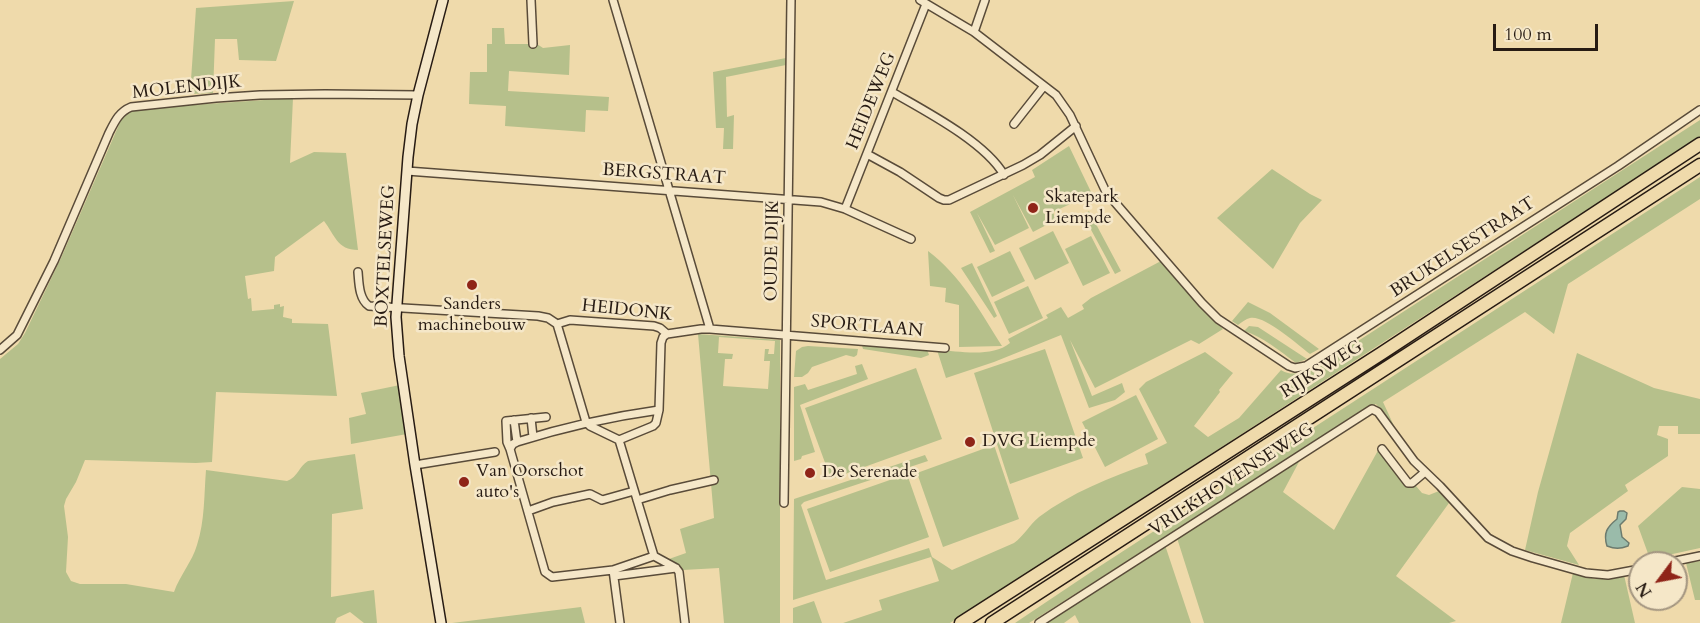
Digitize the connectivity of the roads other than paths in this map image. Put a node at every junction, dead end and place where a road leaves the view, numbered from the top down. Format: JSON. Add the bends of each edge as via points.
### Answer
{"nodes":[{"id":1,"x":443,"y":0,"type":"edge"},
{"id":2,"x":531,"y":0,"type":"edge"},
{"id":3,"x":613,"y":0,"type":"edge"},
{"id":4,"x":791,"y":0,"type":"edge"},
{"id":5,"x":985,"y":0,"type":"edge"},
{"id":6,"x":923,"y":2,"type":"edge"},
{"id":7,"x":974,"y":32,"type":"junction"},
{"id":8,"x":533,"y":44,"type":"dead end"},
{"id":9,"x":1044,"y":86,"type":"junction"},
{"id":10,"x":892,"y":92,"type":"junction"},
{"id":11,"x":418,"y":95,"type":"junction"},
{"id":12,"x":1700,"y":111,"type":"edge"},
{"id":13,"x":1014,"y":124,"type":"dead end"},
{"id":14,"x":1076,"y":126,"type":"junction"},
{"id":15,"x":1700,"y":144,"type":"edge"},
{"id":16,"x":867,"y":154,"type":"junction"},
{"id":17,"x":1700,"y":165,"type":"edge"},
{"id":18,"x":407,"y":171,"type":"junction"},
{"id":19,"x":1004,"y":175,"type":"junction"},
{"id":20,"x":669,"y":190,"type":"junction"},
{"id":21,"x":789,"y":199,"type":"junction"},
{"id":22,"x":845,"y":209,"type":"junction"},
{"id":23,"x":911,"y":239,"type":"dead end"},
{"id":24,"x":358,"y":273,"type":"dead end"},
{"id":25,"x":396,"y":307,"type":"junction"},
{"id":26,"x":557,"y":324,"type":"junction"},
{"id":27,"x":710,"y":329,"type":"junction"},
{"id":28,"x":667,"y":334,"type":"junction"},
{"id":29,"x":786,"y":335,"type":"junction"},
{"id":30,"x":945,"y":348,"type":"dead end"},
{"id":31,"x":0,"y":350,"type":"edge"},
{"id":32,"x":658,"y":410,"type":"junction"},
{"id":33,"x":546,"y":417,"type":"dead end"},
{"id":34,"x":531,"y":418,"type":"junction"},
{"id":35,"x":514,"y":420,"type":"junction"},
{"id":36,"x":586,"y":422,"type":"junction"},
{"id":37,"x":533,"y":437,"type":"junction"},
{"id":38,"x":619,"y":440,"type":"junction"},
{"id":39,"x":517,"y":442,"type":"junction"},
{"id":40,"x":510,"y":449,"type":"junction"},
{"id":41,"x":1382,"y":449,"type":"dead end"},
{"id":42,"x":495,"y":452,"type":"dead end"},
{"id":43,"x":415,"y":465,"type":"junction"},
{"id":44,"x":1425,"y":472,"type":"junction"},
{"id":45,"x":714,"y":480,"type":"dead end"},
{"id":46,"x":634,"y":491,"type":"junction"},
{"id":47,"x":637,"y":500,"type":"junction"},
{"id":48,"x":784,"y":503,"type":"dead end"},
{"id":49,"x":528,"y":511,"type":"junction"},
{"id":50,"x":654,"y":556,"type":"junction"},
{"id":51,"x":676,"y":568,"type":"junction"},
{"id":52,"x":1628,"y":572,"type":"edge"},
{"id":53,"x":614,"y":573,"type":"junction"},
{"id":54,"x":441,"y":623,"type":"edge"},
{"id":55,"x":620,"y":623,"type":"edge"},
{"id":56,"x":685,"y":623,"type":"edge"},
{"id":57,"x":961,"y":623,"type":"edge"},
{"id":58,"x":992,"y":623,"type":"edge"},
{"id":59,"x":1040,"y":623,"type":"edge"}],
"edges":[{"from":1,"to":11,"type":"street","name":"BOXTELSEWEG"},
{"from":2,"to":8,"type":"street"},
{"from":3,"to":20,"type":"street"},
{"from":4,"to":21,"type":"street","name":"OUDE DIJK"},
{"from":5,"to":7,"type":"street"},
{"from":6,"to":7,"type":"street","name":"BRUKELSESTRAAT"},
{"from":6,"to":10,"type":"street","name":"HEIDEWEG"},
{"from":7,"to":9,"type":"street","name":"BRUKELSESTRAAT"},
{"from":9,"to":13,"type":"street"},
{"from":9,"to":14,"type":"street","name":"BRUKELSESTRAAT","via":[[1060,100]]},
{"from":10,"to":16,"type":"street","name":"HEIDEWEG"},
{"from":10,"to":19,"type":"street","via":[[978,147],[998,164]]},
{"from":11,"to":18,"type":"street","name":"BOXTELSEWEG"},
{"from":11,"to":31,"type":"street","name":"MOLENDIJK","via":[[260,95],[131,107],[123,111],[109,133],[54,261],[17,335]]},
{"from":12,"to":14,"type":"street","name":"BRUKELSESTRAAT","via":[[1306,366],[1295,368],[1239,334],[1202,303],[1106,192]]},
{"from":14,"to":19,"type":"street","via":[[1041,155]]},
{"from":15,"to":57,"type":"highway","name":"RIJKSWEG"},
{"from":16,"to":19,"type":"street","via":[[939,198],[949,200]]},
{"from":16,"to":22,"type":"street","name":"HEIDEWEG"},
{"from":17,"to":58,"type":"highway","name":"RIJKSWEG"},
{"from":18,"to":20,"type":"street","name":"BERGSTRAAT"},
{"from":18,"to":25,"type":"street","name":"BOXTELSEWEG"},
{"from":20,"to":21,"type":"street","name":"BERGSTRAAT"},
{"from":20,"to":27,"type":"street"},
{"from":21,"to":22,"type":"street","name":"BERGSTRAAT"},
{"from":21,"to":29,"type":"street","name":"OUDE DIJK"},
{"from":22,"to":23,"type":"street","name":"BERGSTRAAT"},
{"from":24,"to":25,"type":"street","name":"HEIDONK","via":[[364,302],[369,306]]},
{"from":25,"to":26,"type":"street","name":"HEIDONK","via":[[538,316]]},
{"from":25,"to":43,"type":"street","name":"BOXTELSEWEG"},
{"from":26,"to":28,"type":"street","name":"HEIDONK","via":[[570,320],[654,326]]},
{"from":26,"to":36,"type":"street"},
{"from":27,"to":28,"type":"street","name":"HEIDONK"},
{"from":27,"to":29,"type":"street","name":"HEIDONK"},
{"from":28,"to":32,"type":"street","via":[[661,343]]},
{"from":29,"to":30,"type":"street","name":"SPORTLAAN"},
{"from":29,"to":48,"type":"street","name":"OUDE DIJK"},
{"from":32,"to":36,"type":"street"},
{"from":32,"to":38,"type":"street","via":[[653,426]]},
{"from":33,"to":34,"type":"street"},
{"from":34,"to":35,"type":"street"},
{"from":34,"to":37,"type":"street"},
{"from":35,"to":39,"type":"street"},
{"from":35,"to":40,"type":"street","via":[[505,424]]},
{"from":36,"to":37,"type":"street"},
{"from":36,"to":38,"type":"street"},
{"from":37,"to":39,"type":"street"},
{"from":38,"to":46,"type":"street"},
{"from":39,"to":40,"type":"street"},
{"from":40,"to":49,"type":"street"},
{"from":41,"to":44,"type":"street","via":[[1408,483]]},
{"from":42,"to":43,"type":"street"},
{"from":43,"to":54,"type":"street","name":"BOXTELSEWEG"},
{"from":44,"to":52,"type":"street","name":"VRILKHOVENSEWEG","via":[[1488,538],[1512,551],[1599,576]]},
{"from":44,"to":59,"type":"street","name":"VRILKHOVENSEWEG","via":[[1378,412],[1370,410]]},
{"from":45,"to":47,"type":"street"},
{"from":46,"to":47,"type":"street"},
{"from":46,"to":49,"type":"street","via":[[602,500],[590,494]]},
{"from":47,"to":50,"type":"street"},
{"from":49,"to":53,"type":"street","via":[[548,575]]},
{"from":50,"to":51,"type":"street"},
{"from":50,"to":53,"type":"street"},
{"from":51,"to":53,"type":"street"},
{"from":51,"to":56,"type":"street"},
{"from":53,"to":55,"type":"street"}]}
